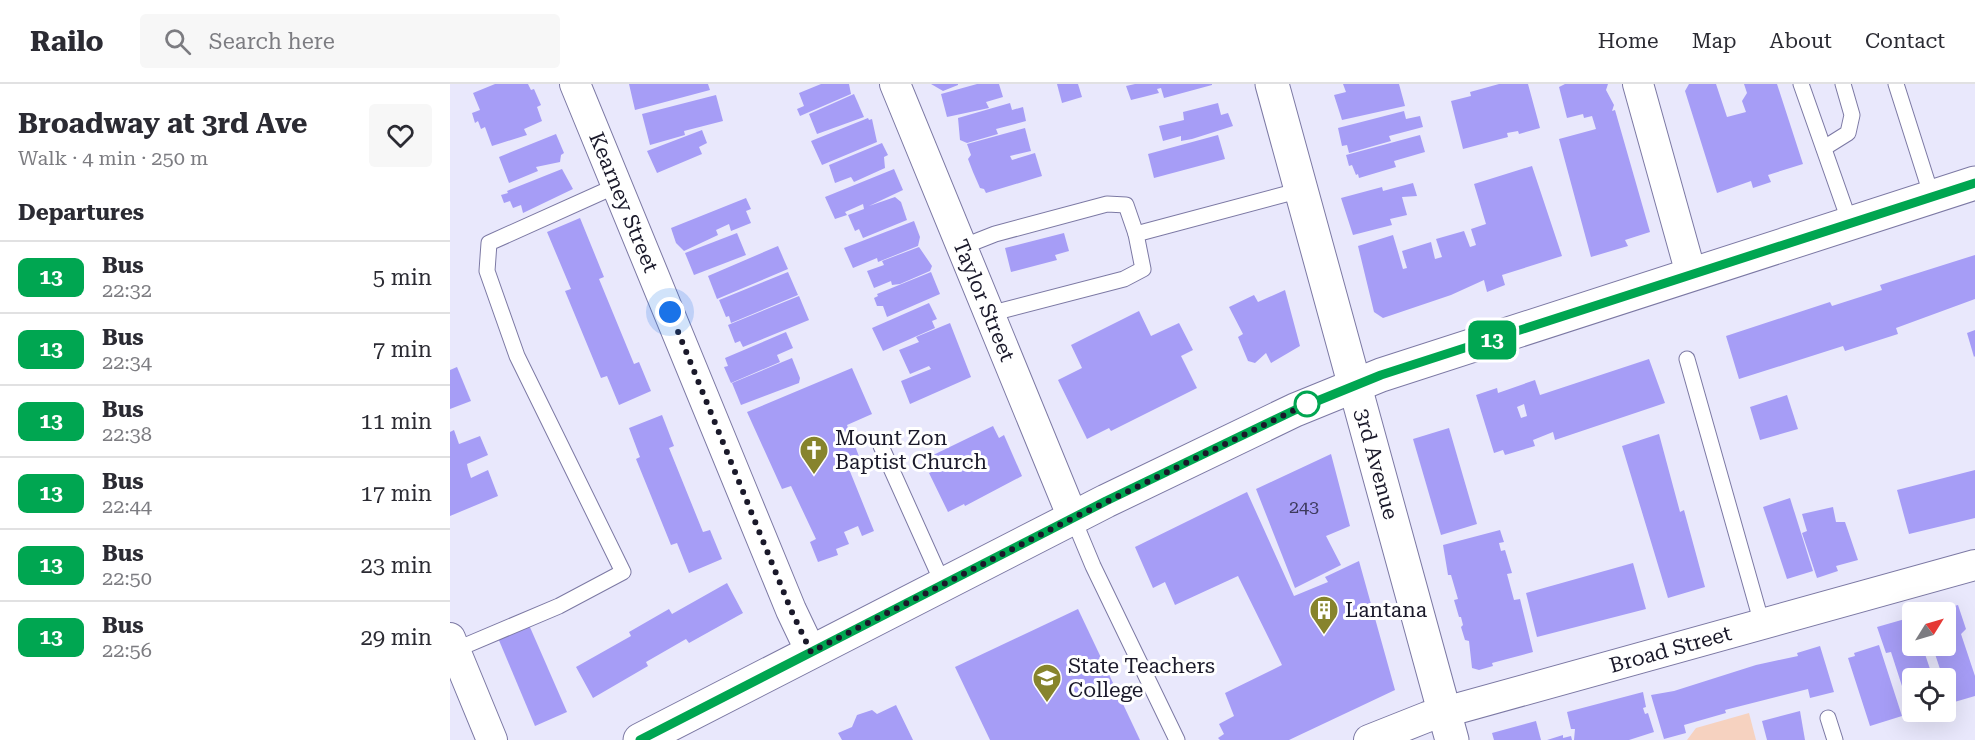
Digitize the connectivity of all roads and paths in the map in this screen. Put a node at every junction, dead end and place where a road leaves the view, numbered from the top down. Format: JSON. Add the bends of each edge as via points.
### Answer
{"nodes":[{"id":1,"x":575,"y":84,"type":"edge"},
{"id":2,"x":895,"y":84,"type":"edge"},
{"id":3,"x":1272,"y":84,"type":"edge"},
{"id":4,"x":1638,"y":84,"type":"edge"},
{"id":5,"x":1801,"y":84,"type":"edge"},
{"id":6,"x":1843,"y":84,"type":"edge"},
{"id":7,"x":1896,"y":84,"type":"edge"},
{"id":8,"x":1824,"y":148,"type":"junction"},
{"id":9,"x":1975,"y":183,"type":"edge"},
{"id":10,"x":618,"y":185,"type":"junction"},
{"id":11,"x":1301,"y":190,"type":"junction"},
{"id":12,"x":1932,"y":197,"type":"junction"},
{"id":13,"x":1850,"y":223,"type":"junction"},
{"id":14,"x":1136,"y":234,"type":"junction"},
{"id":15,"x":962,"y":247,"type":"junction"},
{"id":16,"x":1691,"y":274,"type":"junction"},
{"id":17,"x":990,"y":314,"type":"junction"},
{"id":18,"x":1687,"y":359,"type":"dead end"},
{"id":19,"x":1354,"y":385,"type":"junction"},
{"id":20,"x":881,"y":446,"type":"dead end"},
{"id":21,"x":1073,"y":518,"type":"junction"},
{"id":22,"x":1975,"y":565,"type":"edge"},
{"id":23,"x":944,"y":584,"type":"junction"},
{"id":24,"x":1762,"y":624,"type":"junction"},
{"id":25,"x":452,"y":644,"type":"edge"},
{"id":26,"x":811,"y":652,"type":"junction"},
{"id":27,"x":1828,"y":718,"type":"dead end"},
{"id":28,"x":1448,"y":726,"type":"edge"},
{"id":29,"x":492,"y":740,"type":"edge"},
{"id":30,"x":640,"y":740,"type":"edge"},
{"id":31,"x":1177,"y":740,"type":"edge"},
{"id":32,"x":1369,"y":740,"type":"edge"},
{"id":33,"x":1835,"y":740,"type":"edge"}],
"edges":[{"from":1,"to":10,"type":"street","name":"Kearney Street"},
{"from":2,"to":15,"type":"street","name":"Taylor Street"},
{"from":3,"to":11,"type":"main road","name":"3rd Avenue"},
{"from":4,"to":16,"type":"street"},
{"from":5,"to":8,"type":"lane"},
{"from":6,"to":8,"type":"lane","via":[[1852,116],[1848,133]]},
{"from":7,"to":12,"type":"lane"},
{"from":8,"to":13,"type":"lane"},
{"from":9,"to":12,"type":"main road"},
{"from":10,"to":25,"type":"lane","via":[[489,243],[487,270],[517,356],[623,572],[559,606]]},
{"from":10,"to":26,"type":"street","name":"Kearney Street"},
{"from":11,"to":14,"type":"lane"},
{"from":11,"to":19,"type":"main road","name":"3rd Avenue"},
{"from":12,"to":13,"type":"main road"},
{"from":13,"to":16,"type":"main road"},
{"from":14,"to":15,"type":"lane","via":[[1126,205],[1107,204],[995,234]]},
{"from":14,"to":17,"type":"lane","via":[[1143,269],[1124,279]]},
{"from":15,"to":17,"type":"street","name":"Taylor Street"},
{"from":16,"to":19,"type":"main road"},
{"from":17,"to":21,"type":"street","name":"Taylor Street"},
{"from":18,"to":24,"type":"lane"},
{"from":19,"to":21,"type":"main road"},
{"from":19,"to":28,"type":"main road","name":"3rd Avenue"},
{"from":20,"to":23,"type":"lane"},
{"from":21,"to":23,"type":"main road"},
{"from":21,"to":31,"type":"lane"},
{"from":22,"to":24,"type":"street","name":"Broad Street"},
{"from":23,"to":26,"type":"main road"},
{"from":24,"to":28,"type":"street","name":"Broad Street"},
{"from":25,"to":29,"type":"street"},
{"from":26,"to":30,"type":"main road"},
{"from":27,"to":33,"type":"lane"},
{"from":28,"to":32,"type":"street","name":"Broad Street"}]}
